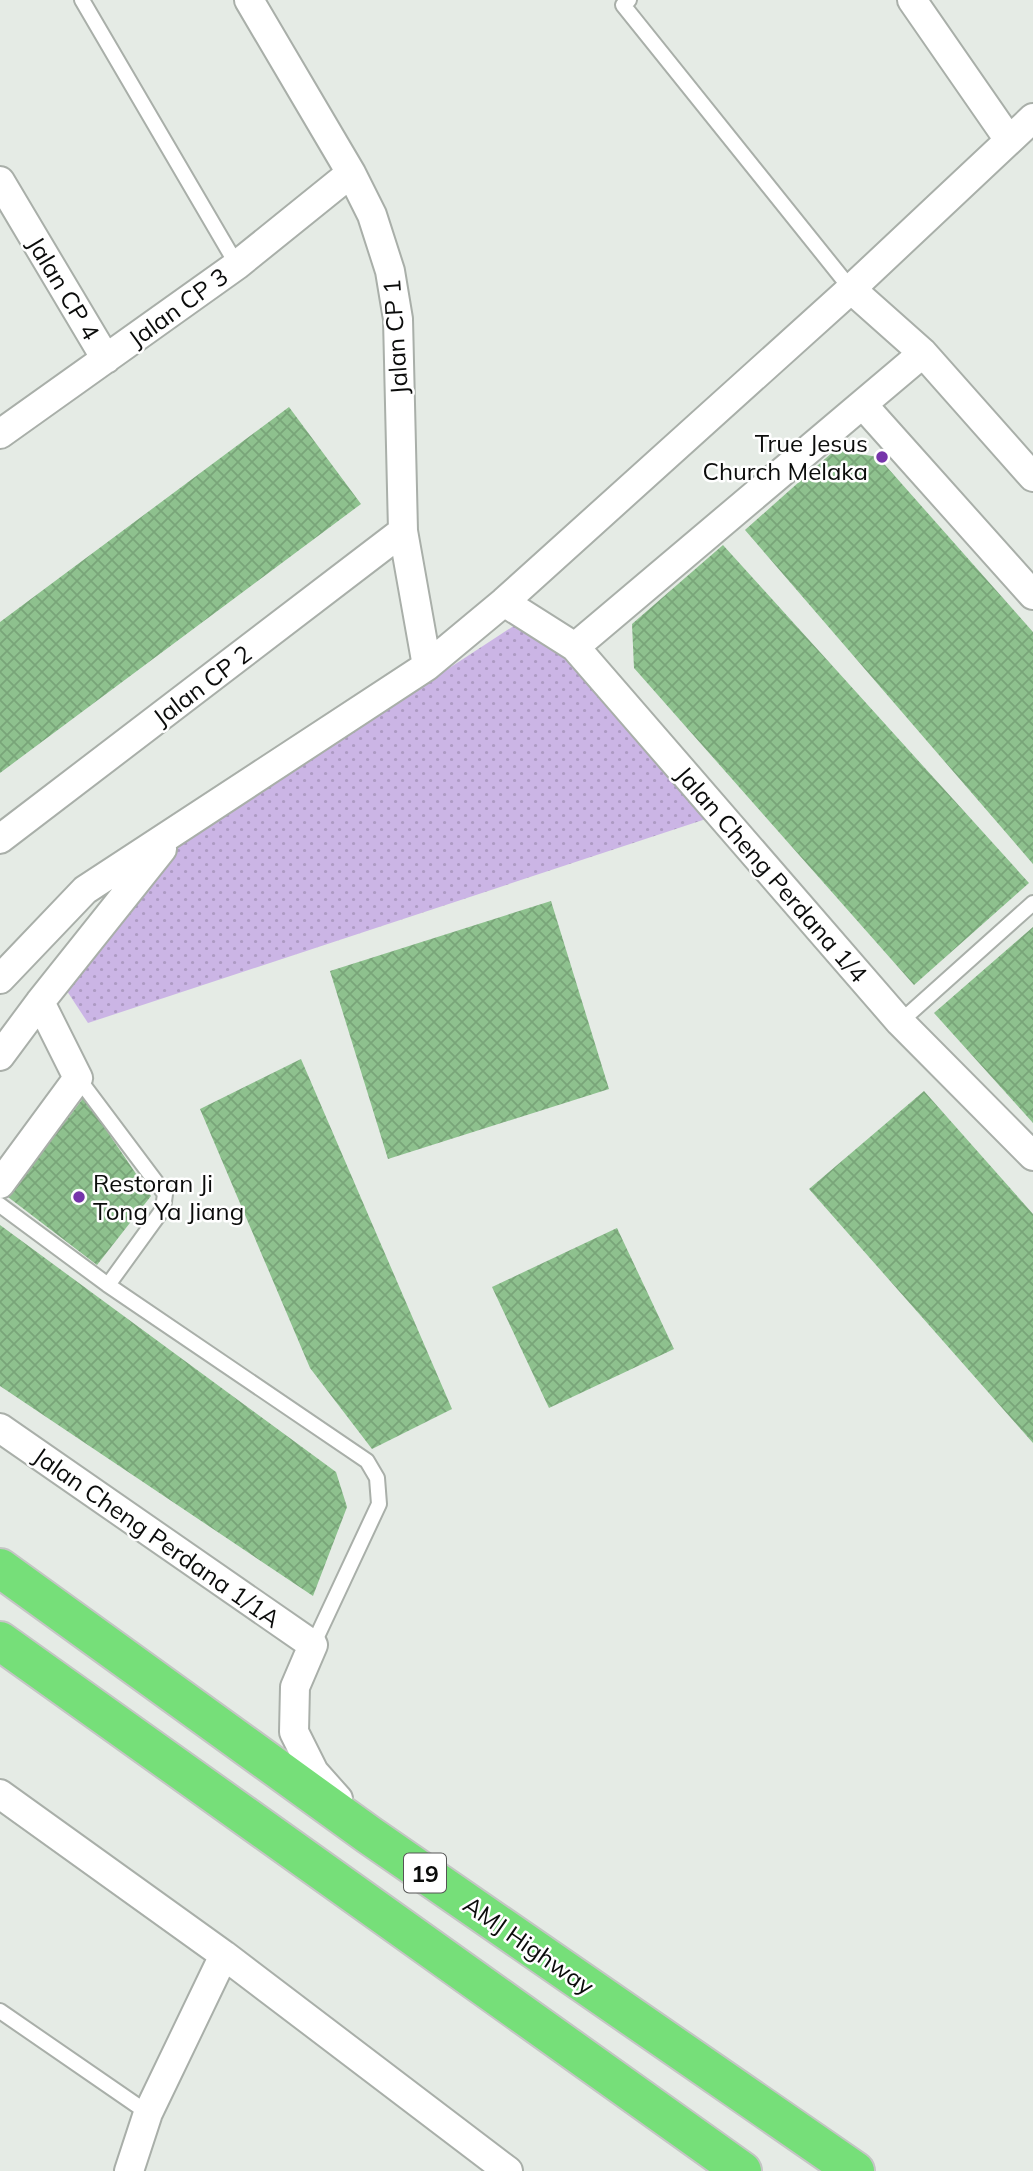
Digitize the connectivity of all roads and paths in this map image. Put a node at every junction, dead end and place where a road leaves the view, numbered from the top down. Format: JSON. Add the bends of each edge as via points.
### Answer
{"nodes":[{"id":1,"x":82,"y":0,"type":"edge"},
{"id":2,"x":249,"y":0,"type":"edge"},
{"id":3,"x":629,"y":0,"type":"edge"},
{"id":4,"x":912,"y":0,"type":"edge"},
{"id":5,"x":1033,"y":118,"type":"edge"},
{"id":6,"x":1009,"y":140,"type":"junction"},
{"id":7,"x":351,"y":173,"type":"junction"},
{"id":8,"x":0,"y":181,"type":"edge"},
{"id":9,"x":237,"y":265,"type":"junction"},
{"id":10,"x":851,"y":289,"type":"junction"},
{"id":11,"x":923,"y":353,"type":"junction"},
{"id":12,"x":106,"y":359,"type":"junction"},
{"id":13,"x":863,"y":405,"type":"junction"},
{"id":14,"x":0,"y":434,"type":"edge"},
{"id":15,"x":1033,"y":477,"type":"edge"},
{"id":16,"x":403,"y":531,"type":"junction"},
{"id":17,"x":1033,"y":595,"type":"edge"},
{"id":18,"x":504,"y":602,"type":"junction"},
{"id":19,"x":575,"y":647,"type":"junction"},
{"id":20,"x":427,"y":666,"type":"junction"},
{"id":21,"x":176,"y":831,"type":"junction"},
{"id":22,"x":0,"y":839,"type":"edge"},
{"id":23,"x":1033,"y":903,"type":"edge"},
{"id":24,"x":0,"y":979,"type":"edge"},
{"id":25,"x":40,"y":1002,"type":"junction"},
{"id":26,"x":900,"y":1022,"type":"junction"},
{"id":27,"x":0,"y":1056,"type":"edge"},
{"id":28,"x":78,"y":1078,"type":"junction"},
{"id":29,"x":1033,"y":1156,"type":"edge"},
{"id":30,"x":0,"y":1184,"type":"edge"},
{"id":31,"x":0,"y":1205,"type":"edge"},
{"id":32,"x":108,"y":1285,"type":"junction"},
{"id":33,"x":0,"y":1428,"type":"edge"},
{"id":34,"x":0,"y":1568,"type":"edge"},
{"id":35,"x":313,"y":1646,"type":"junction"},
{"id":36,"x":8,"y":1647,"type":"edge"},
{"id":37,"x":0,"y":1794,"type":"edge"},
{"id":38,"x":369,"y":1835,"type":"junction"},
{"id":39,"x":224,"y":1955,"type":"junction"},
{"id":40,"x":0,"y":2011,"type":"edge"},
{"id":41,"x":148,"y":2113,"type":"junction"},
{"id":42,"x":129,"y":2171,"type":"edge"},
{"id":43,"x":508,"y":2171,"type":"edge"},
{"id":44,"x":741,"y":2171,"type":"edge"},
{"id":45,"x":855,"y":2171,"type":"edge"}],
"edges":[{"from":1,"to":9,"type":"lane"},
{"from":2,"to":7,"type":"street","name":"Jalan CP 1"},
{"from":3,"to":10,"type":"lane","via":[[622,5]]},
{"from":4,"to":6,"type":"street"},
{"from":5,"to":6,"type":"street"},
{"from":6,"to":10,"type":"street"},
{"from":7,"to":9,"type":"street","name":"Jalan CP 3"},
{"from":7,"to":16,"type":"street","name":"Jalan CP 1","via":[[372,215],[390,271],[398,319]]},
{"from":8,"to":12,"type":"street","name":"Jalan CP 4"},
{"from":9,"to":12,"type":"street","name":"Jalan CP 3"},
{"from":10,"to":11,"type":"street"},
{"from":10,"to":18,"type":"street"},
{"from":11,"to":13,"type":"street"},
{"from":11,"to":15,"type":"street"},
{"from":12,"to":14,"type":"street","name":"Jalan CP 3"},
{"from":13,"to":17,"type":"street"},
{"from":13,"to":19,"type":"street"},
{"from":16,"to":20,"type":"street","name":"Jalan CP 1"},
{"from":16,"to":22,"type":"street","name":"Jalan CP 2"},
{"from":18,"to":19,"type":"street","name":"Jalan Cheng Perdana 1/4"},
{"from":18,"to":20,"type":"street"},
{"from":19,"to":26,"type":"street","name":"Jalan Cheng Perdana 1/4"},
{"from":20,"to":21,"type":"street"},
{"from":21,"to":24,"type":"street","via":[[85,890]]},
{"from":21,"to":25,"type":"street"},
{"from":23,"to":26,"type":"lane"},
{"from":25,"to":27,"type":"street"},
{"from":25,"to":28,"type":"street"},
{"from":26,"to":29,"type":"street","name":"Jalan Cheng Perdana 1/4"},
{"from":28,"to":30,"type":"street"},
{"from":28,"to":32,"type":"lane","via":[[165,1194],[163,1209]]},
{"from":31,"to":32,"type":"lane"},
{"from":32,"to":35,"type":"lane","via":[[367,1461],[377,1478],[379,1504],[373,1522]]},
{"from":33,"to":35,"type":"street","name":"Jalan Cheng Perdana 1/1A"},
{"from":34,"to":38,"type":"highway","name":"AMJ Highway","number":"19"},
{"from":35,"to":38,"type":"street","via":[[295,1687],[294,1732],[314,1772]]},
{"from":36,"to":44,"type":"highway","number":"19"},
{"from":37,"to":39,"type":"street"},
{"from":38,"to":45,"type":"highway","name":"AMJ Highway","number":"19"},
{"from":39,"to":41,"type":"street"},
{"from":39,"to":43,"type":"street"},
{"from":40,"to":41,"type":"lane"},
{"from":41,"to":42,"type":"street"}]}
